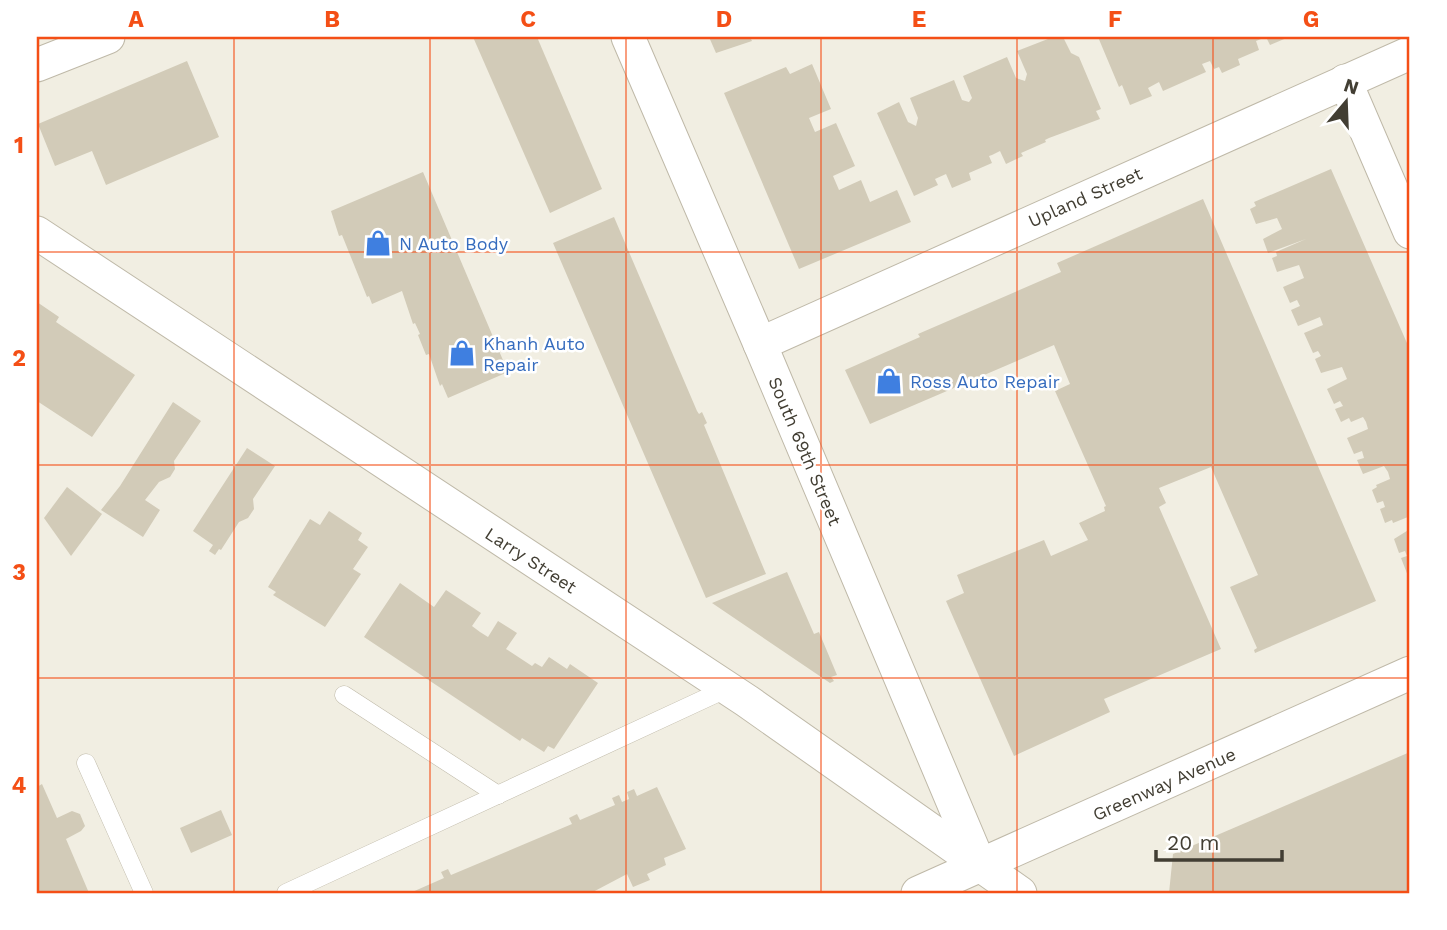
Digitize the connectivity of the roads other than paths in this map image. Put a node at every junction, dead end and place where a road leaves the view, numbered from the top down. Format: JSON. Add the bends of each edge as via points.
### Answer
{"nodes":[{"id":1,"x":108,"y":37,"type":"edge"},
{"id":2,"x":628,"y":37,"type":"edge"},
{"id":3,"x":1410,"y":53,"type":"edge"},
{"id":4,"x":37,"y":65,"type":"edge"},
{"id":5,"x":1345,"y":81,"type":"junction"},
{"id":6,"x":1410,"y":232,"type":"edge"},
{"id":7,"x":37,"y":233,"type":"edge"},
{"id":8,"x":760,"y":344,"type":"junction"},
{"id":9,"x":1410,"y":673,"type":"edge"},
{"id":10,"x":728,"y":688,"type":"junction"},
{"id":11,"x":344,"y":695,"type":"dead end"},
{"id":12,"x":86,"y":763,"type":"dead end"},
{"id":13,"x":498,"y":795,"type":"junction"},
{"id":14,"x":980,"y":866,"type":"junction"},
{"id":15,"x":144,"y":893,"type":"edge"},
{"id":16,"x":286,"y":893,"type":"edge"},
{"id":17,"x":918,"y":893,"type":"edge"},
{"id":18,"x":1020,"y":893,"type":"edge"}],
"edges":[{"from":1,"to":4,"type":"street"},
{"from":2,"to":8,"type":"street","name":"South 69th Street"},
{"from":3,"to":5,"type":"street","name":"Upland Street"},
{"from":5,"to":6,"type":"street"},
{"from":5,"to":8,"type":"street","name":"Upland Street"},
{"from":7,"to":10,"type":"street","name":"Larry Street"},
{"from":8,"to":14,"type":"street","name":"South 69th Street"},
{"from":9,"to":14,"type":"street","name":"Greenway Avenue"},
{"from":10,"to":13,"type":"lane"},
{"from":10,"to":14,"type":"street","name":"Larry Street"},
{"from":11,"to":13,"type":"lane"},
{"from":12,"to":15,"type":"lane"},
{"from":13,"to":16,"type":"lane"},
{"from":14,"to":17,"type":"street","name":"Greenway Avenue"},
{"from":14,"to":18,"type":"street","name":"Larry Street"}]}
